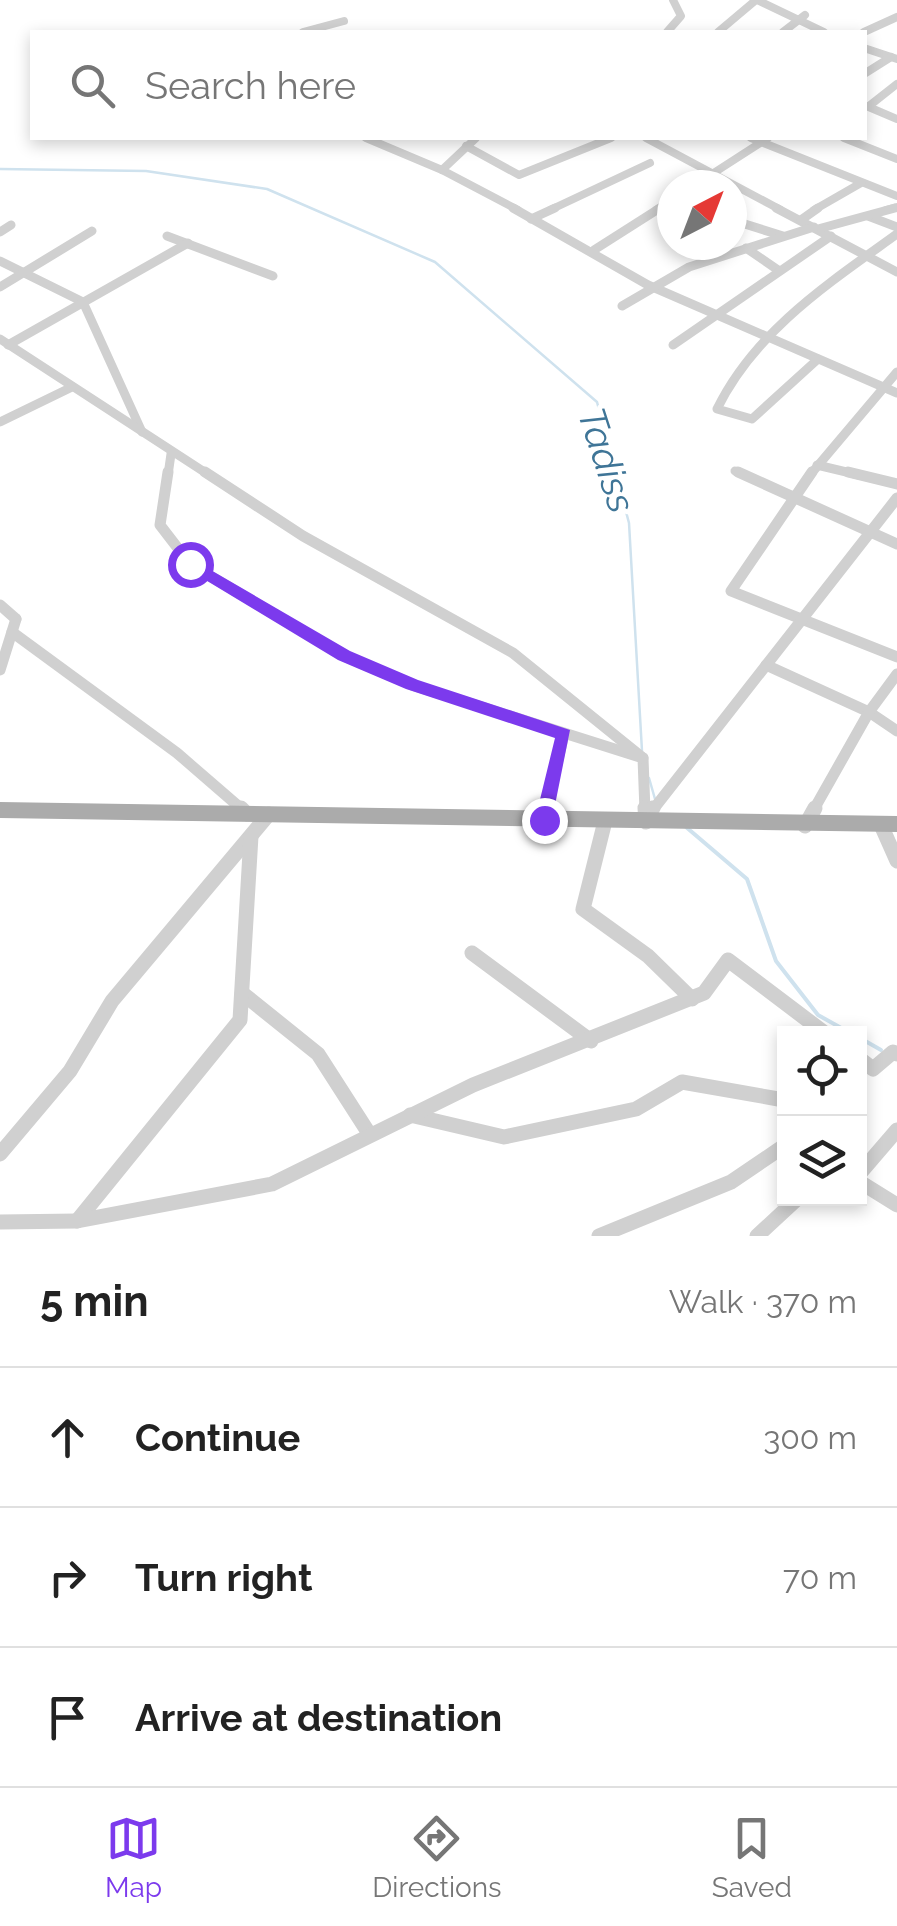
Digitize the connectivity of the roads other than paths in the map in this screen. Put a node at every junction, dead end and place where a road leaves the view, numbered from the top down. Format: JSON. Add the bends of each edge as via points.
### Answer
{"nodes":[{"id":1,"x":673,"y":0,"type":"edge"},
{"id":2,"x":757,"y":0,"type":"edge"},
{"id":3,"x":805,"y":14,"type":"dead end"},
{"id":4,"x":896,"y":17,"type":"edge"},
{"id":5,"x":344,"y":21,"type":"dead end"},
{"id":6,"x":796,"y":22,"type":"junction"},
{"id":7,"x":310,"y":30,"type":"edge"},
{"id":8,"x":669,"y":30,"type":"edge"},
{"id":9,"x":720,"y":30,"type":"edge"},
{"id":10,"x":786,"y":30,"type":"edge"},
{"id":11,"x":818,"y":30,"type":"edge"},
{"id":12,"x":867,"y":31,"type":"edge"},
{"id":13,"x":867,"y":49,"type":"edge"},
{"id":14,"x":894,"y":58,"type":"edge"},
{"id":15,"x":867,"y":72,"type":"edge"},
{"id":16,"x":897,"y":84,"type":"edge"},
{"id":17,"x":867,"y":106,"type":"edge"},
{"id":18,"x":897,"y":119,"type":"edge"},
{"id":19,"x":371,"y":140,"type":"edge"},
{"id":20,"x":474,"y":140,"type":"edge"},
{"id":21,"x":606,"y":140,"type":"edge"},
{"id":22,"x":650,"y":140,"type":"edge"},
{"id":23,"x":758,"y":140,"type":"edge"},
{"id":24,"x":761,"y":140,"type":"edge"},
{"id":25,"x":849,"y":140,"type":"edge"},
{"id":26,"x":466,"y":146,"type":"junction"},
{"id":27,"x":897,"y":159,"type":"edge"},
{"id":28,"x":650,"y":163,"type":"dead end"},
{"id":29,"x":442,"y":170,"type":"junction"},
{"id":30,"x":708,"y":170,"type":"edge"},
{"id":31,"x":718,"y":170,"type":"edge"},
{"id":32,"x":861,"y":183,"type":"junction"},
{"id":33,"x":897,"y":186,"type":"edge"},
{"id":34,"x":747,"y":191,"type":"edge"},
{"id":35,"x":884,"y":192,"type":"junction"},
{"id":36,"x":897,"y":196,"type":"edge"},
{"id":37,"x":897,"y":207,"type":"edge"},
{"id":38,"x":657,"y":210,"type":"edge"},
{"id":39,"x":868,"y":216,"type":"junction"},
{"id":40,"x":531,"y":218,"type":"junction"},
{"id":41,"x":801,"y":220,"type":"junction"},
{"id":42,"x":10,"y":225,"type":"dead end"},
{"id":43,"x":747,"y":225,"type":"edge"},
{"id":44,"x":816,"y":228,"type":"junction"},
{"id":45,"x":897,"y":230,"type":"edge"},
{"id":46,"x":92,"y":231,"type":"dead end"},
{"id":47,"x":0,"y":232,"type":"edge"},
{"id":48,"x":167,"y":236,"type":"dead end"},
{"id":49,"x":783,"y":236,"type":"junction"},
{"id":50,"x":831,"y":236,"type":"junction"},
{"id":51,"x":188,"y":243,"type":"junction"},
{"id":52,"x":747,"y":248,"type":"edge"},
{"id":53,"x":747,"y":249,"type":"edge"},
{"id":54,"x":594,"y":250,"type":"junction"},
{"id":55,"x":866,"y":257,"type":"junction"},
{"id":56,"x":714,"y":260,"type":"edge"},
{"id":57,"x":0,"y":261,"type":"edge"},
{"id":58,"x":778,"y":270,"type":"junction"},
{"id":59,"x":897,"y":272,"type":"edge"},
{"id":60,"x":22,"y":273,"type":"junction"},
{"id":61,"x":273,"y":276,"type":"dead end"},
{"id":62,"x":648,"y":285,"type":"junction"},
{"id":63,"x":0,"y":287,"type":"edge"},
{"id":64,"x":83,"y":302,"type":"junction"},
{"id":65,"x":622,"y":306,"type":"dead end"},
{"id":66,"x":716,"y":313,"type":"junction"},
{"id":67,"x":767,"y":337,"type":"junction"},
{"id":68,"x":4,"y":342,"type":"edge"},
{"id":69,"x":673,"y":345,"type":"dead end"},
{"id":70,"x":818,"y":359,"type":"junction"},
{"id":71,"x":897,"y":372,"type":"edge"},
{"id":72,"x":72,"y":387,"type":"junction"},
{"id":73,"x":882,"y":387,"type":"junction"},
{"id":74,"x":897,"y":393,"type":"edge"},
{"id":75,"x":0,"y":422,"type":"edge"},
{"id":76,"x":143,"y":435,"type":"junction"},
{"id":77,"x":171,"y":454,"type":"junction"},
{"id":78,"x":817,"y":465,"type":"junction"},
{"id":79,"x":736,"y":470,"type":"dead end"},
{"id":80,"x":897,"y":484,"type":"edge"},
{"id":81,"x":794,"y":497,"type":"junction"},
{"id":82,"x":897,"y":498,"type":"edge"},
{"id":83,"x":870,"y":531,"type":"junction"},
{"id":84,"x":897,"y":544,"type":"edge"},
{"id":85,"x":0,"y":606,"type":"edge"},
{"id":86,"x":802,"y":617,"type":"junction"},
{"id":87,"x":0,"y":619,"type":"edge"},
{"id":88,"x":14,"y":625,"type":"junction"},
{"id":89,"x":897,"y":657,"type":"edge"},
{"id":90,"x":766,"y":664,"type":"junction"},
{"id":91,"x":0,"y":670,"type":"edge"},
{"id":92,"x":897,"y":674,"type":"edge"},
{"id":93,"x":869,"y":712,"type":"junction"},
{"id":94,"x":897,"y":731,"type":"edge"},
{"id":95,"x":564,"y":734,"type":"junction"},
{"id":96,"x":643,"y":758,"type":"junction"},
{"id":97,"x":0,"y":810,"type":"edge"},
{"id":98,"x":247,"y":814,"type":"junction"},
{"id":99,"x":269,"y":814,"type":"junction"},
{"id":100,"x":544,"y":820,"type":"junction"},
{"id":101,"x":646,"y":820,"type":"junction"},
{"id":102,"x":605,"y":821,"type":"junction"},
{"id":103,"x":889,"y":824,"type":"edge"},
{"id":104,"x":805,"y":826,"type":"junction"},
{"id":105,"x":251,"y":836,"type":"junction"},
{"id":106,"x":897,"y":862,"type":"edge"},
{"id":107,"x":472,"y":954,"type":"dead end"},
{"id":108,"x":242,"y":993,"type":"junction"},
{"id":109,"x":692,"y":999,"type":"junction"},
{"id":110,"x":815,"y":1026,"type":"edge"},
{"id":111,"x":590,"y":1042,"type":"junction"},
{"id":112,"x":897,"y":1054,"type":"edge"},
{"id":113,"x":867,"y":1064,"type":"edge"},
{"id":114,"x":777,"y":1099,"type":"edge"},
{"id":115,"x":410,"y":1115,"type":"junction"},
{"id":116,"x":897,"y":1130,"type":"edge"},
{"id":117,"x":370,"y":1135,"type":"junction"},
{"id":118,"x":777,"y":1151,"type":"edge"},
{"id":119,"x":0,"y":1154,"type":"edge"},
{"id":120,"x":867,"y":1166,"type":"edge"},
{"id":121,"x":867,"y":1186,"type":"edge"},
{"id":122,"x":897,"y":1205,"type":"edge"},
{"id":123,"x":789,"y":1206,"type":"edge"},
{"id":124,"x":78,"y":1221,"type":"junction"},
{"id":125,"x":0,"y":1222,"type":"edge"},
{"id":126,"x":599,"y":1236,"type":"edge"},
{"id":127,"x":757,"y":1236,"type":"edge"}],
"edges":[{"from":1,"to":8,"type":"street","via":[[680,16]]},
{"from":2,"to":6,"type":"street"},
{"from":2,"to":9,"type":"street"},
{"from":3,"to":6,"type":"street"},
{"from":4,"to":12,"type":"street"},
{"from":5,"to":7,"type":"street"},
{"from":6,"to":10,"type":"street"},
{"from":6,"to":11,"type":"street"},
{"from":13,"to":14,"type":"street"},
{"from":14,"to":15,"type":"street"},
{"from":16,"to":17,"type":"street"},
{"from":17,"to":18,"type":"street"},
{"from":19,"to":29,"type":"street"},
{"from":20,"to":26,"type":"street"},
{"from":21,"to":26,"type":"street","via":[[518,175]]},
{"from":22,"to":30,"type":"street"},
{"from":23,"to":31,"type":"street"},
{"from":24,"to":32,"type":"street"},
{"from":25,"to":27,"type":"street"},
{"from":26,"to":29,"type":"street"},
{"from":28,"to":40,"type":"street"},
{"from":29,"to":40,"type":"street"},
{"from":32,"to":35,"type":"street"},
{"from":32,"to":41,"type":"street"},
{"from":33,"to":35,"type":"street"},
{"from":34,"to":41,"type":"street"},
{"from":35,"to":36,"type":"street"},
{"from":37,"to":39,"type":"street"},
{"from":38,"to":54,"type":"street"},
{"from":39,"to":44,"type":"street"},
{"from":39,"to":45,"type":"street"},
{"from":40,"to":54,"type":"street"},
{"from":41,"to":44,"type":"street"},
{"from":42,"to":47,"type":"street"},
{"from":43,"to":49,"type":"street"},
{"from":44,"to":49,"type":"street"},
{"from":44,"to":50,"type":"street"},
{"from":45,"to":55,"type":"street"},
{"from":46,"to":60,"type":"street"},
{"from":48,"to":51,"type":"street"},
{"from":49,"to":52,"type":"street"},
{"from":50,"to":55,"type":"street"},
{"from":50,"to":58,"type":"street"},
{"from":51,"to":61,"type":"street"},
{"from":51,"to":64,"type":"street"},
{"from":53,"to":58,"type":"street"},
{"from":54,"to":62,"type":"street"},
{"from":55,"to":59,"type":"street"},
{"from":55,"to":67,"type":"street"},
{"from":56,"to":62,"type":"street"},
{"from":57,"to":60,"type":"street"},
{"from":58,"to":66,"type":"street"},
{"from":60,"to":63,"type":"street"},
{"from":60,"to":64,"type":"street"},
{"from":62,"to":65,"type":"street"},
{"from":62,"to":66,"type":"street"},
{"from":64,"to":68,"type":"street"},
{"from":64,"to":76,"type":"street"},
{"from":66,"to":67,"type":"street"},
{"from":66,"to":69,"type":"street"},
{"from":67,"to":70,"type":"street"},
{"from":67,"to":70,"type":"street","via":[[726,384],[717,410],[752,419]]},
{"from":68,"to":72,"type":"street"},
{"from":70,"to":73,"type":"street"},
{"from":71,"to":73,"type":"street"},
{"from":72,"to":75,"type":"street"},
{"from":72,"to":76,"type":"street"},
{"from":73,"to":74,"type":"street"},
{"from":73,"to":78,"type":"street"},
{"from":76,"to":77,"type":"street"},
{"from":77,"to":95,"type":"street","via":[[160,525],[190,564],[344,656]]},
{"from":77,"to":96,"type":"street","via":[[513,653]]},
{"from":78,"to":80,"type":"street"},
{"from":78,"to":81,"type":"street"},
{"from":79,"to":81,"type":"street"},
{"from":81,"to":83,"type":"street"},
{"from":81,"to":86,"type":"street","via":[[731,591]]},
{"from":82,"to":83,"type":"street"},
{"from":83,"to":84,"type":"street"},
{"from":83,"to":86,"type":"street"},
{"from":85,"to":88,"type":"street"},
{"from":86,"to":89,"type":"street"},
{"from":86,"to":90,"type":"street"},
{"from":87,"to":88,"type":"street"},
{"from":88,"to":91,"type":"street"},
{"from":88,"to":98,"type":"street"},
{"from":90,"to":93,"type":"street"},
{"from":90,"to":101,"type":"street"},
{"from":92,"to":93,"type":"street"},
{"from":93,"to":94,"type":"street"},
{"from":93,"to":104,"type":"street"},
{"from":95,"to":96,"type":"street"},
{"from":95,"to":100,"type":"street"},
{"from":96,"to":101,"type":"street"},
{"from":97,"to":98,"type":"main road"},
{"from":98,"to":99,"type":"main road"},
{"from":99,"to":100,"type":"main road"},
{"from":99,"to":105,"type":"street"},
{"from":100,"to":102,"type":"main road"},
{"from":101,"to":102,"type":"main road"},
{"from":101,"to":104,"type":"main road"},
{"from":102,"to":109,"type":"street","via":[[584,909]]},
{"from":103,"to":104,"type":"main road"},
{"from":103,"to":106,"type":"street"},
{"from":105,"to":108,"type":"street"},
{"from":105,"to":119,"type":"street","via":[[112,1001],[70,1071]]},
{"from":107,"to":111,"type":"street"},
{"from":108,"to":117,"type":"street","via":[[314,1047],[340,1076]]},
{"from":108,"to":124,"type":"street","via":[[240,1020]]},
{"from":109,"to":110,"type":"street","via":[[728,960]]},
{"from":109,"to":111,"type":"street"},
{"from":111,"to":115,"type":"street"},
{"from":112,"to":113,"type":"street","via":[[873,1069]]},
{"from":114,"to":115,"type":"street","via":[[682,1082],[636,1109],[504,1137]]},
{"from":115,"to":117,"type":"street"},
{"from":116,"to":120,"type":"street"},
{"from":117,"to":124,"type":"street","via":[[272,1184]]},
{"from":118,"to":126,"type":"street","via":[[731,1182]]},
{"from":121,"to":122,"type":"street"},
{"from":123,"to":127,"type":"street"},
{"from":124,"to":125,"type":"street"}]}
